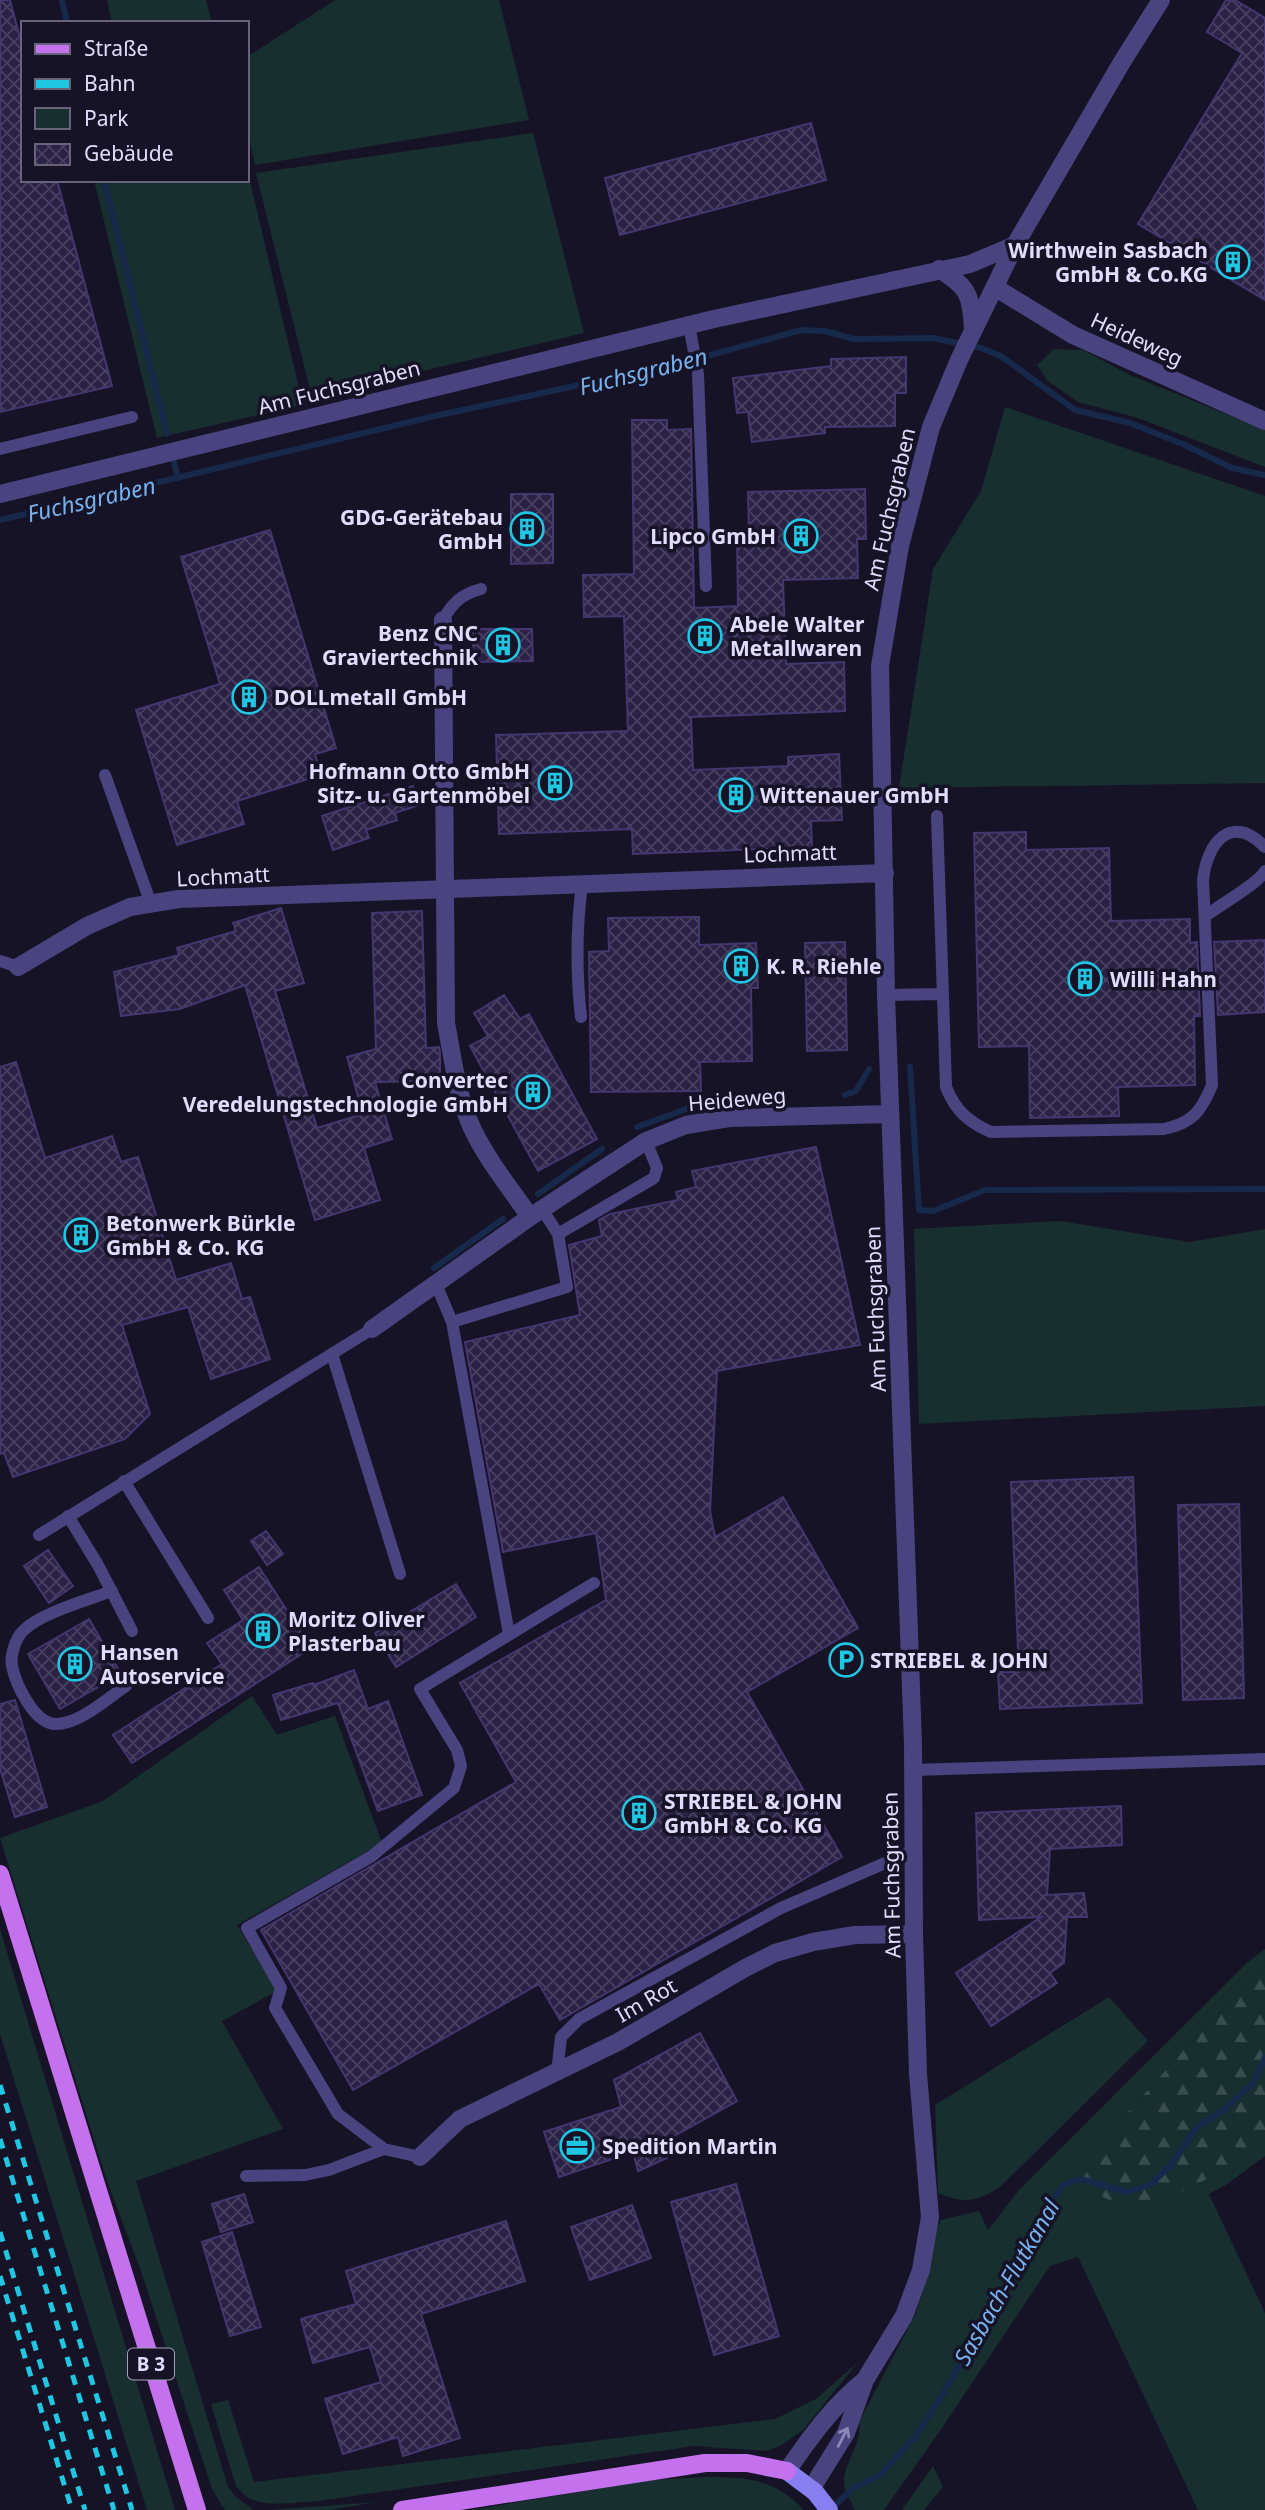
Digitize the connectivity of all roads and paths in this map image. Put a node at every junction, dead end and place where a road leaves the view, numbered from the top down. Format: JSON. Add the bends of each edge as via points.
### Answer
{"nodes":[{"id":1,"x":1161,"y":0,"type":"edge"},
{"id":2,"x":1015,"y":245,"type":"junction"},
{"id":3,"x":939,"y":269,"type":"junction"},
{"id":4,"x":996,"y":288,"type":"junction"},
{"id":5,"x":689,"y":326,"type":"junction"},
{"id":6,"x":973,"y":331,"type":"junction"},
{"id":7,"x":132,"y":417,"type":"dead end"},
{"id":8,"x":1265,"y":421,"type":"edge"},
{"id":9,"x":0,"y":449,"type":"edge"},
{"id":10,"x":0,"y":494,"type":"edge"},
{"id":11,"x":706,"y":586,"type":"dead end"},
{"id":12,"x":481,"y":589,"type":"dead end"},
{"id":13,"x":443,"y":620,"type":"joint"},
{"id":14,"x":104,"y":775,"type":"dead end"},
{"id":15,"x":937,"y":816,"type":"dead end"},
{"id":16,"x":1265,"y":847,"type":"edge"},
{"id":17,"x":1265,"y":871,"type":"edge"},
{"id":18,"x":885,"y":873,"type":"junction"},
{"id":19,"x":582,"y":884,"type":"junction"},
{"id":20,"x":444,"y":890,"type":"junction"},
{"id":21,"x":151,"y":904,"type":"junction"},
{"id":22,"x":1205,"y":916,"type":"junction"},
{"id":23,"x":0,"y":961,"type":"edge"},
{"id":24,"x":19,"y":967,"type":"joint"},
{"id":25,"x":941,"y":994,"type":"junction"},
{"id":26,"x":886,"y":995,"type":"junction"},
{"id":27,"x":581,"y":1017,"type":"dead end"},
{"id":28,"x":890,"y":1114,"type":"junction"},
{"id":29,"x":646,"y":1142,"type":"junction"},
{"id":30,"x":536,"y":1213,"type":"junction"},
{"id":31,"x":558,"y":1234,"type":"junction"},
{"id":32,"x":436,"y":1284,"type":"junction"},
{"id":33,"x":452,"y":1322,"type":"junction"},
{"id":34,"x":372,"y":1329,"type":"joint"},
{"id":35,"x":332,"y":1353,"type":"junction"},
{"id":36,"x":124,"y":1481,"type":"junction"},
{"id":37,"x":68,"y":1516,"type":"junction"},
{"id":38,"x":39,"y":1535,"type":"dead end"},
{"id":39,"x":400,"y":1574,"type":"dead end"},
{"id":40,"x":594,"y":1583,"type":"dead end"},
{"id":41,"x":112,"y":1591,"type":"junction"},
{"id":42,"x":208,"y":1618,"type":"dead end"},
{"id":43,"x":132,"y":1631,"type":"dead end"},
{"id":44,"x":509,"y":1634,"type":"junction"},
{"id":45,"x":126,"y":1686,"type":"dead end"},
{"id":46,"x":1265,"y":1759,"type":"edge"},
{"id":47,"x":913,"y":1770,"type":"junction"},
{"id":48,"x":913,"y":1851,"type":"junction"},
{"id":49,"x":0,"y":1874,"type":"edge"},
{"id":50,"x":914,"y":1934,"type":"junction"},
{"id":51,"x":557,"y":2073,"type":"junction"},
{"id":52,"x":384,"y":2149,"type":"junction"},
{"id":53,"x":420,"y":2157,"type":"joint"},
{"id":54,"x":246,"y":2176,"type":"dead end"},
{"id":55,"x":864,"y":2380,"type":"junction"},
{"id":56,"x":787,"y":2472,"type":"junction"},
{"id":57,"x":813,"y":2491,"type":"junction"},
{"id":58,"x":197,"y":2510,"type":"edge"},
{"id":59,"x":402,"y":2510,"type":"edge"},
{"id":60,"x":829,"y":2510,"type":"edge"}],
"edges":[{"from":1,"to":2,"type":"street","name":"Am Fuchsgraben"},
{"from":2,"to":3,"type":"street","name":"Am Fuchsgraben","via":[[970,264]]},
{"from":2,"to":4,"type":"street","name":"Am Fuchsgraben"},
{"from":3,"to":5,"type":"street","name":"Am Fuchsgraben"},
{"from":3,"to":6,"type":"street","via":[[960,282],[971,305]]},
{"from":4,"to":6,"type":"street","name":"Am Fuchsgraben"},
{"from":4,"to":8,"type":"street","name":"Heideweg","via":[[1073,335]]},
{"from":5,"to":10,"type":"street","name":"Am Fuchsgraben"},
{"from":5,"to":11,"type":"lane","via":[[698,374]]},
{"from":6,"to":18,"type":"street","name":"Am Fuchsgraben","via":[[931,428],[900,546],[880,666]]},
{"from":7,"to":9,"type":"lane"},
{"from":12,"to":13,"type":"lane","via":[[465,593]]},
{"from":13,"to":20,"type":"street"},
{"from":14,"to":21,"type":"lane"},
{"from":15,"to":25,"type":"lane"},
{"from":16,"to":22,"type":"lane","via":[[1253,835],[1235,831],[1220,838],[1205,859]]},
{"from":17,"to":22,"type":"lane","via":[[1262,878]]},
{"from":18,"to":19,"type":"street","name":"Lochmatt"},
{"from":18,"to":26,"type":"street","name":"Am Fuchsgraben"},
{"from":19,"to":20,"type":"street","name":"Lochmatt"},
{"from":19,"to":27,"type":"lane","via":[[576,971]]},
{"from":20,"to":21,"type":"street","name":"Lochmatt","via":[[179,899]]},
{"from":20,"to":30,"type":"street","via":[[446,1024],[458,1083],[472,1128],[488,1156]]},
{"from":21,"to":24,"type":"street","name":"Lochmatt","via":[[130,907],[88,926]]},
{"from":22,"to":25,"type":"lane","via":[[1212,1085],[1205,1102],[1181,1125],[1006,1133],[974,1125],[961,1114],[946,1087]]},
{"from":23,"to":24,"type":"lane"},
{"from":25,"to":26,"type":"lane"},
{"from":26,"to":28,"type":"street","name":"Am Fuchsgraben"},
{"from":28,"to":29,"type":"street","name":"Heideweg","via":[[729,1118],[685,1125]]},
{"from":28,"to":47,"type":"street","name":"Am Fuchsgraben"},
{"from":29,"to":30,"type":"street","name":"Heideweg"},
{"from":29,"to":31,"type":"lane","via":[[657,1168],[654,1178]]},
{"from":30,"to":31,"type":"lane"},
{"from":30,"to":32,"type":"street","name":"Heideweg"},
{"from":31,"to":33,"type":"lane","via":[[567,1287]]},
{"from":32,"to":33,"type":"lane"},
{"from":32,"to":34,"type":"street","name":"Heideweg"},
{"from":33,"to":44,"type":"lane"},
{"from":34,"to":35,"type":"lane"},
{"from":35,"to":36,"type":"lane"},
{"from":35,"to":39,"type":"lane"},
{"from":36,"to":37,"type":"lane"},
{"from":36,"to":42,"type":"lane"},
{"from":37,"to":38,"type":"lane"},
{"from":37,"to":41,"type":"lane"},
{"from":40,"to":44,"type":"lane"},
{"from":41,"to":43,"type":"lane"},
{"from":41,"to":45,"type":"lane","via":[[48,1615],[23,1631],[13,1648],[12,1666],[35,1714],[46,1723],[77,1718]]},
{"from":44,"to":52,"type":"lane","via":[[420,1689],[457,1750],[461,1766],[454,1788],[372,1856],[247,1928],[281,1988],[275,2008],[338,2114]]},
{"from":46,"to":47,"type":"lane"},
{"from":47,"to":48,"type":"street","name":"Am Fuchsgraben"},
{"from":48,"to":50,"type":"street","name":"Am Fuchsgraben"},
{"from":48,"to":51,"type":"lane","via":[[781,1908],[579,2019],[561,2037]]},
{"from":49,"to":58,"type":"main road","number":"B 3"},
{"from":50,"to":51,"type":"street","name":"Im Rot","via":[[855,1935],[775,1953]]},
{"from":50,"to":55,"type":"street","name":"Am Fuchsgraben","via":[[918,2074],[930,2217],[921,2270],[904,2316]]},
{"from":51,"to":53,"type":"street","name":"Im Rot","via":[[460,2119]]},
{"from":52,"to":53,"type":"lane"},
{"from":52,"to":54,"type":"lane","via":[[305,2175]]},
{"from":55,"to":56,"type":"street","name":"Am Fuchsgraben","via":[[806,2443]]},
{"from":57,"to":55,"type":"street","name":"Am Fuchsgraben","one_way":true,"via":[[846,2433]]},
{"from":56,"to":57,"type":"street"},
{"from":56,"to":59,"type":"main road","via":[[747,2463],[705,2463]]},
{"from":57,"to":60,"type":"street"}]}
